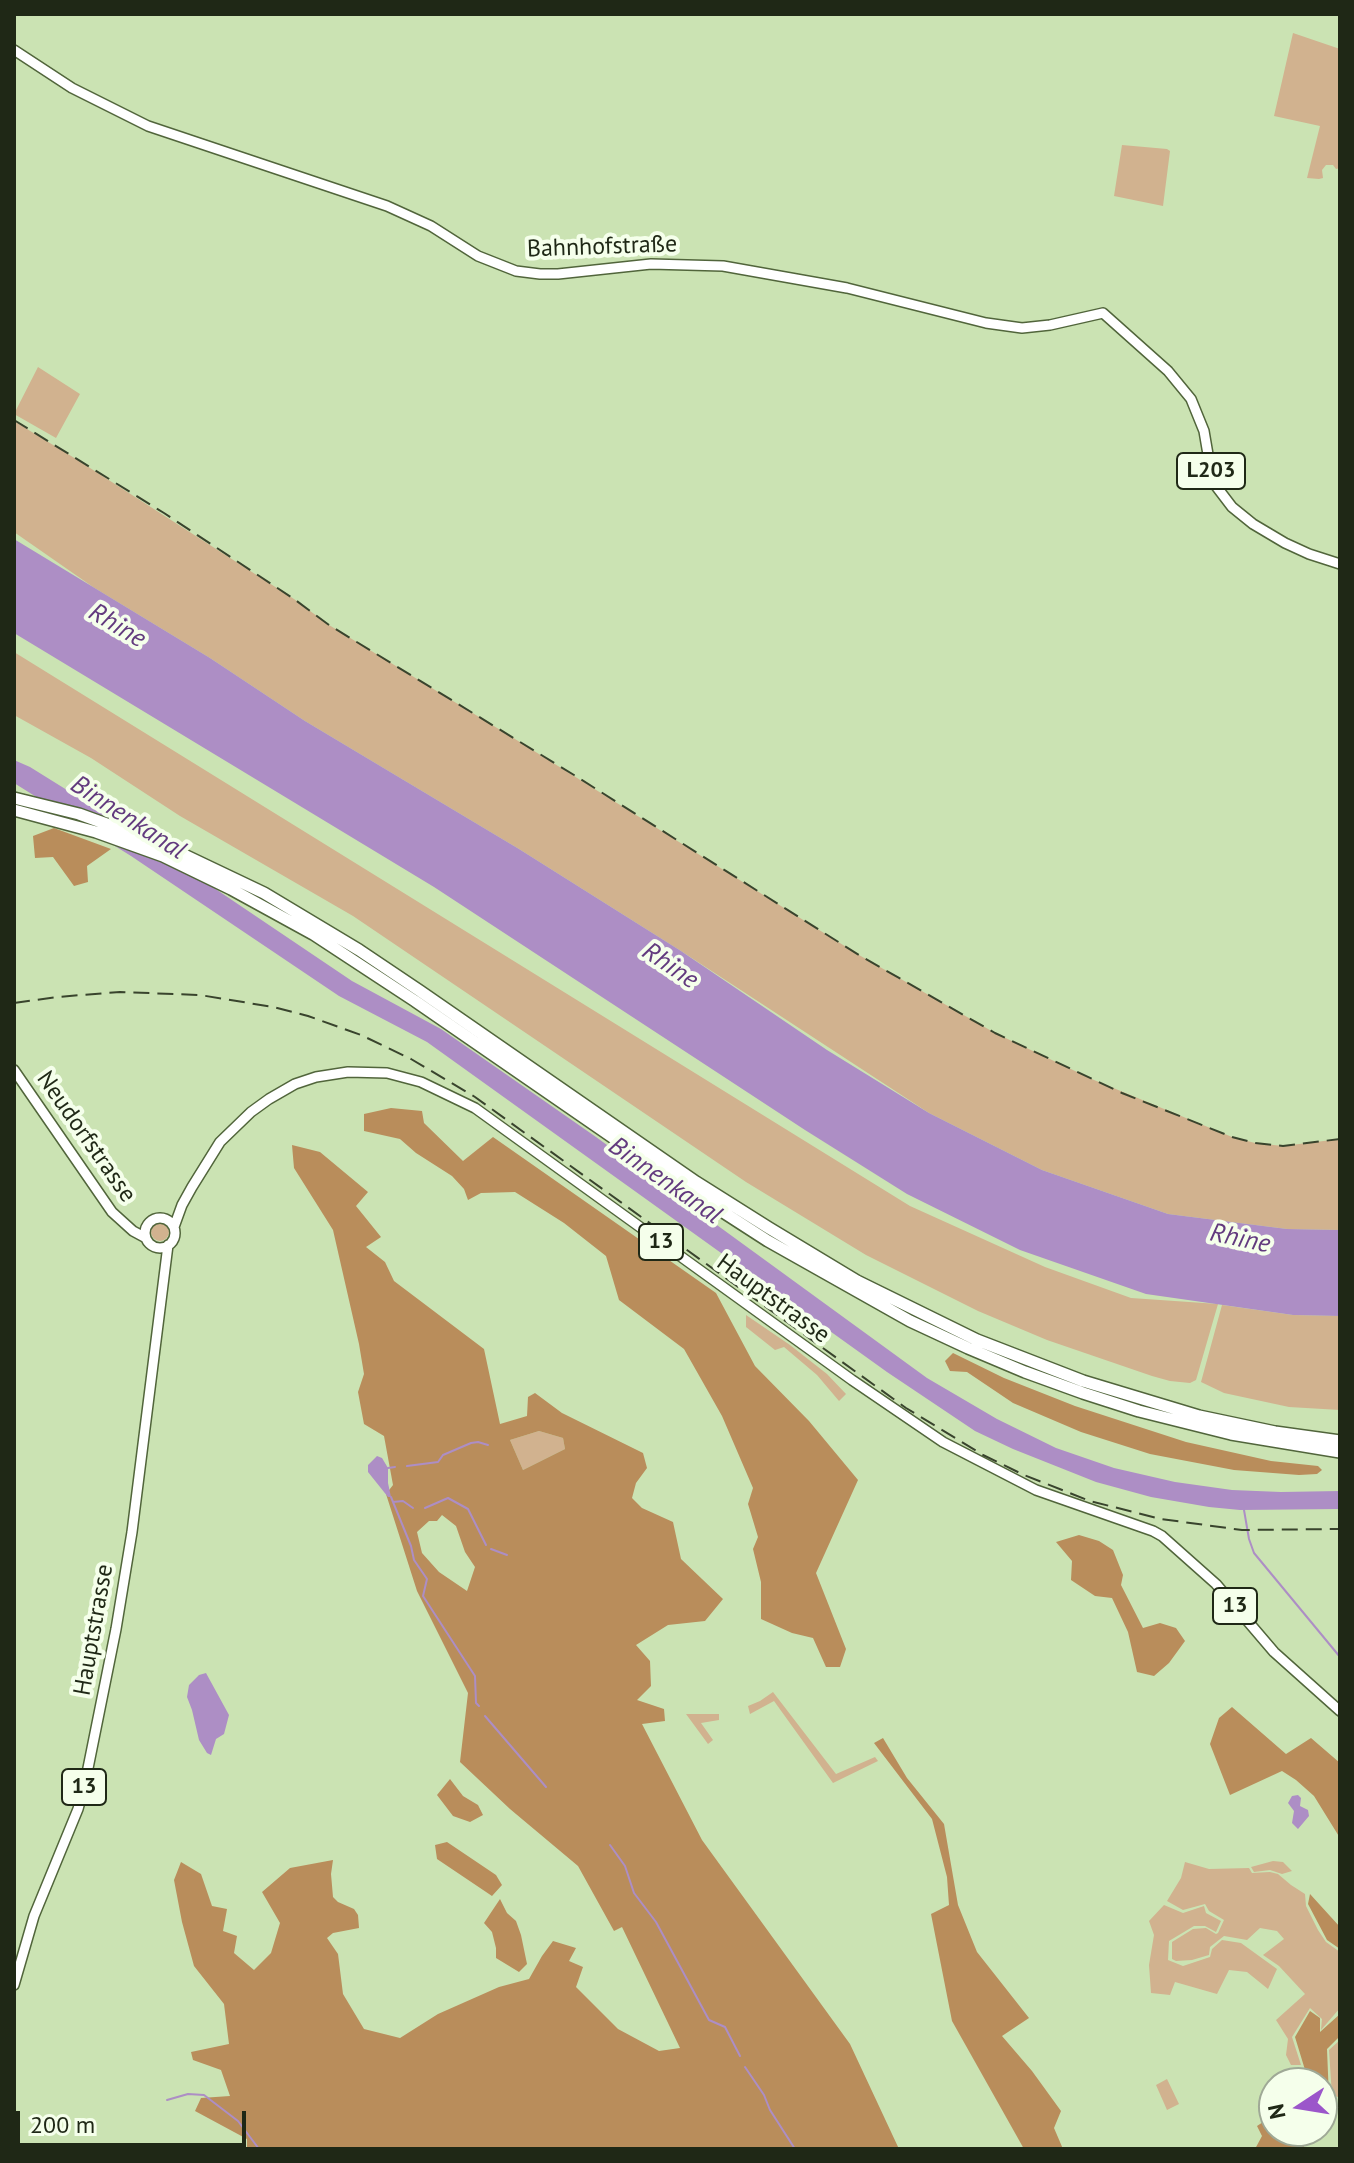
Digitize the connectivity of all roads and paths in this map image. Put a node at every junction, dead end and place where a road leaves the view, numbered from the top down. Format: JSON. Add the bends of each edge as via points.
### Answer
{"nodes":[{"id":1,"x":14,"y":50,"type":"edge"},
{"id":2,"x":1340,"y":564,"type":"edge"},
{"id":3,"x":16,"y":803,"type":"edge"},
{"id":4,"x":14,"y":1070,"type":"edge"},
{"id":5,"x":182,"y":1205,"type":"junction"},
{"id":6,"x":165,"y":1218,"type":"junction"},
{"id":7,"x":148,"y":1224,"type":"junction"},
{"id":8,"x":127,"y":1226,"type":"junction"},
{"id":9,"x":174,"y":1227,"type":"junction"},
{"id":10,"x":146,"y":1238,"type":"junction"},
{"id":11,"x":168,"y":1245,"type":"junction"},
{"id":12,"x":157,"y":1247,"type":"junction"},
{"id":13,"x":165,"y":1270,"type":"junction"},
{"id":14,"x":1340,"y":1441,"type":"edge"},
{"id":15,"x":1340,"y":1452,"type":"edge"},
{"id":16,"x":1340,"y":1711,"type":"edge"},
{"id":17,"x":14,"y":1985,"type":"edge"}],
"edges":[{"from":1,"to":2,"type":"main road","name":"Bahnhofstraße","number":"L203","via":[[83,95],[148,126],[400,211],[478,256],[516,271],[558,274],[651,264],[723,266],[1022,328],[1103,313],[1191,399],[1216,486],[1232,507],[1285,543]]},
{"from":3,"to":14,"type":"highway","via":[[79,814],[159,843],[264,893],[420,991],[696,1182],[857,1281],[977,1340],[1083,1381],[1199,1416]]},
{"from":3,"to":15,"type":"highway","via":[[163,856],[313,934],[689,1190],[910,1321],[1025,1372],[1139,1411],[1231,1434]]},
{"from":4,"to":8,"type":"main road","name":"Neudorfstrasse"},
{"from":5,"to":6,"type":"main road","name":"Hauptstrasse","number":"13"},
{"from":5,"to":9,"type":"main road","name":"Hauptstrasse","number":"13"},
{"from":5,"to":16,"type":"main road","name":"Hauptstrasse","number":"13","via":[[229,1132],[295,1084],[367,1071],[404,1077],[449,1094],[943,1442],[1036,1490],[1162,1536],[1216,1584],[1274,1652]]},
{"from":6,"to":7,"type":"main road"},
{"from":6,"to":9,"type":"main road"},
{"from":7,"to":8,"type":"main road","name":"Neudorfstrasse"},
{"from":7,"to":10,"type":"main road"},
{"from":8,"to":10,"type":"main road","name":"Neudorfstrasse"},
{"from":9,"to":11,"type":"main road"},
{"from":10,"to":12,"type":"main road"},
{"from":11,"to":12,"type":"main road"},
{"from":11,"to":13,"type":"main road","name":"Hauptstrasse","number":"13"},
{"from":12,"to":13,"type":"main road","name":"Hauptstrasse","number":"13"},
{"from":13,"to":17,"type":"main road","name":"Hauptstrasse","number":"13","via":[[128,1556],[85,1783],[34,1916]]}]}
